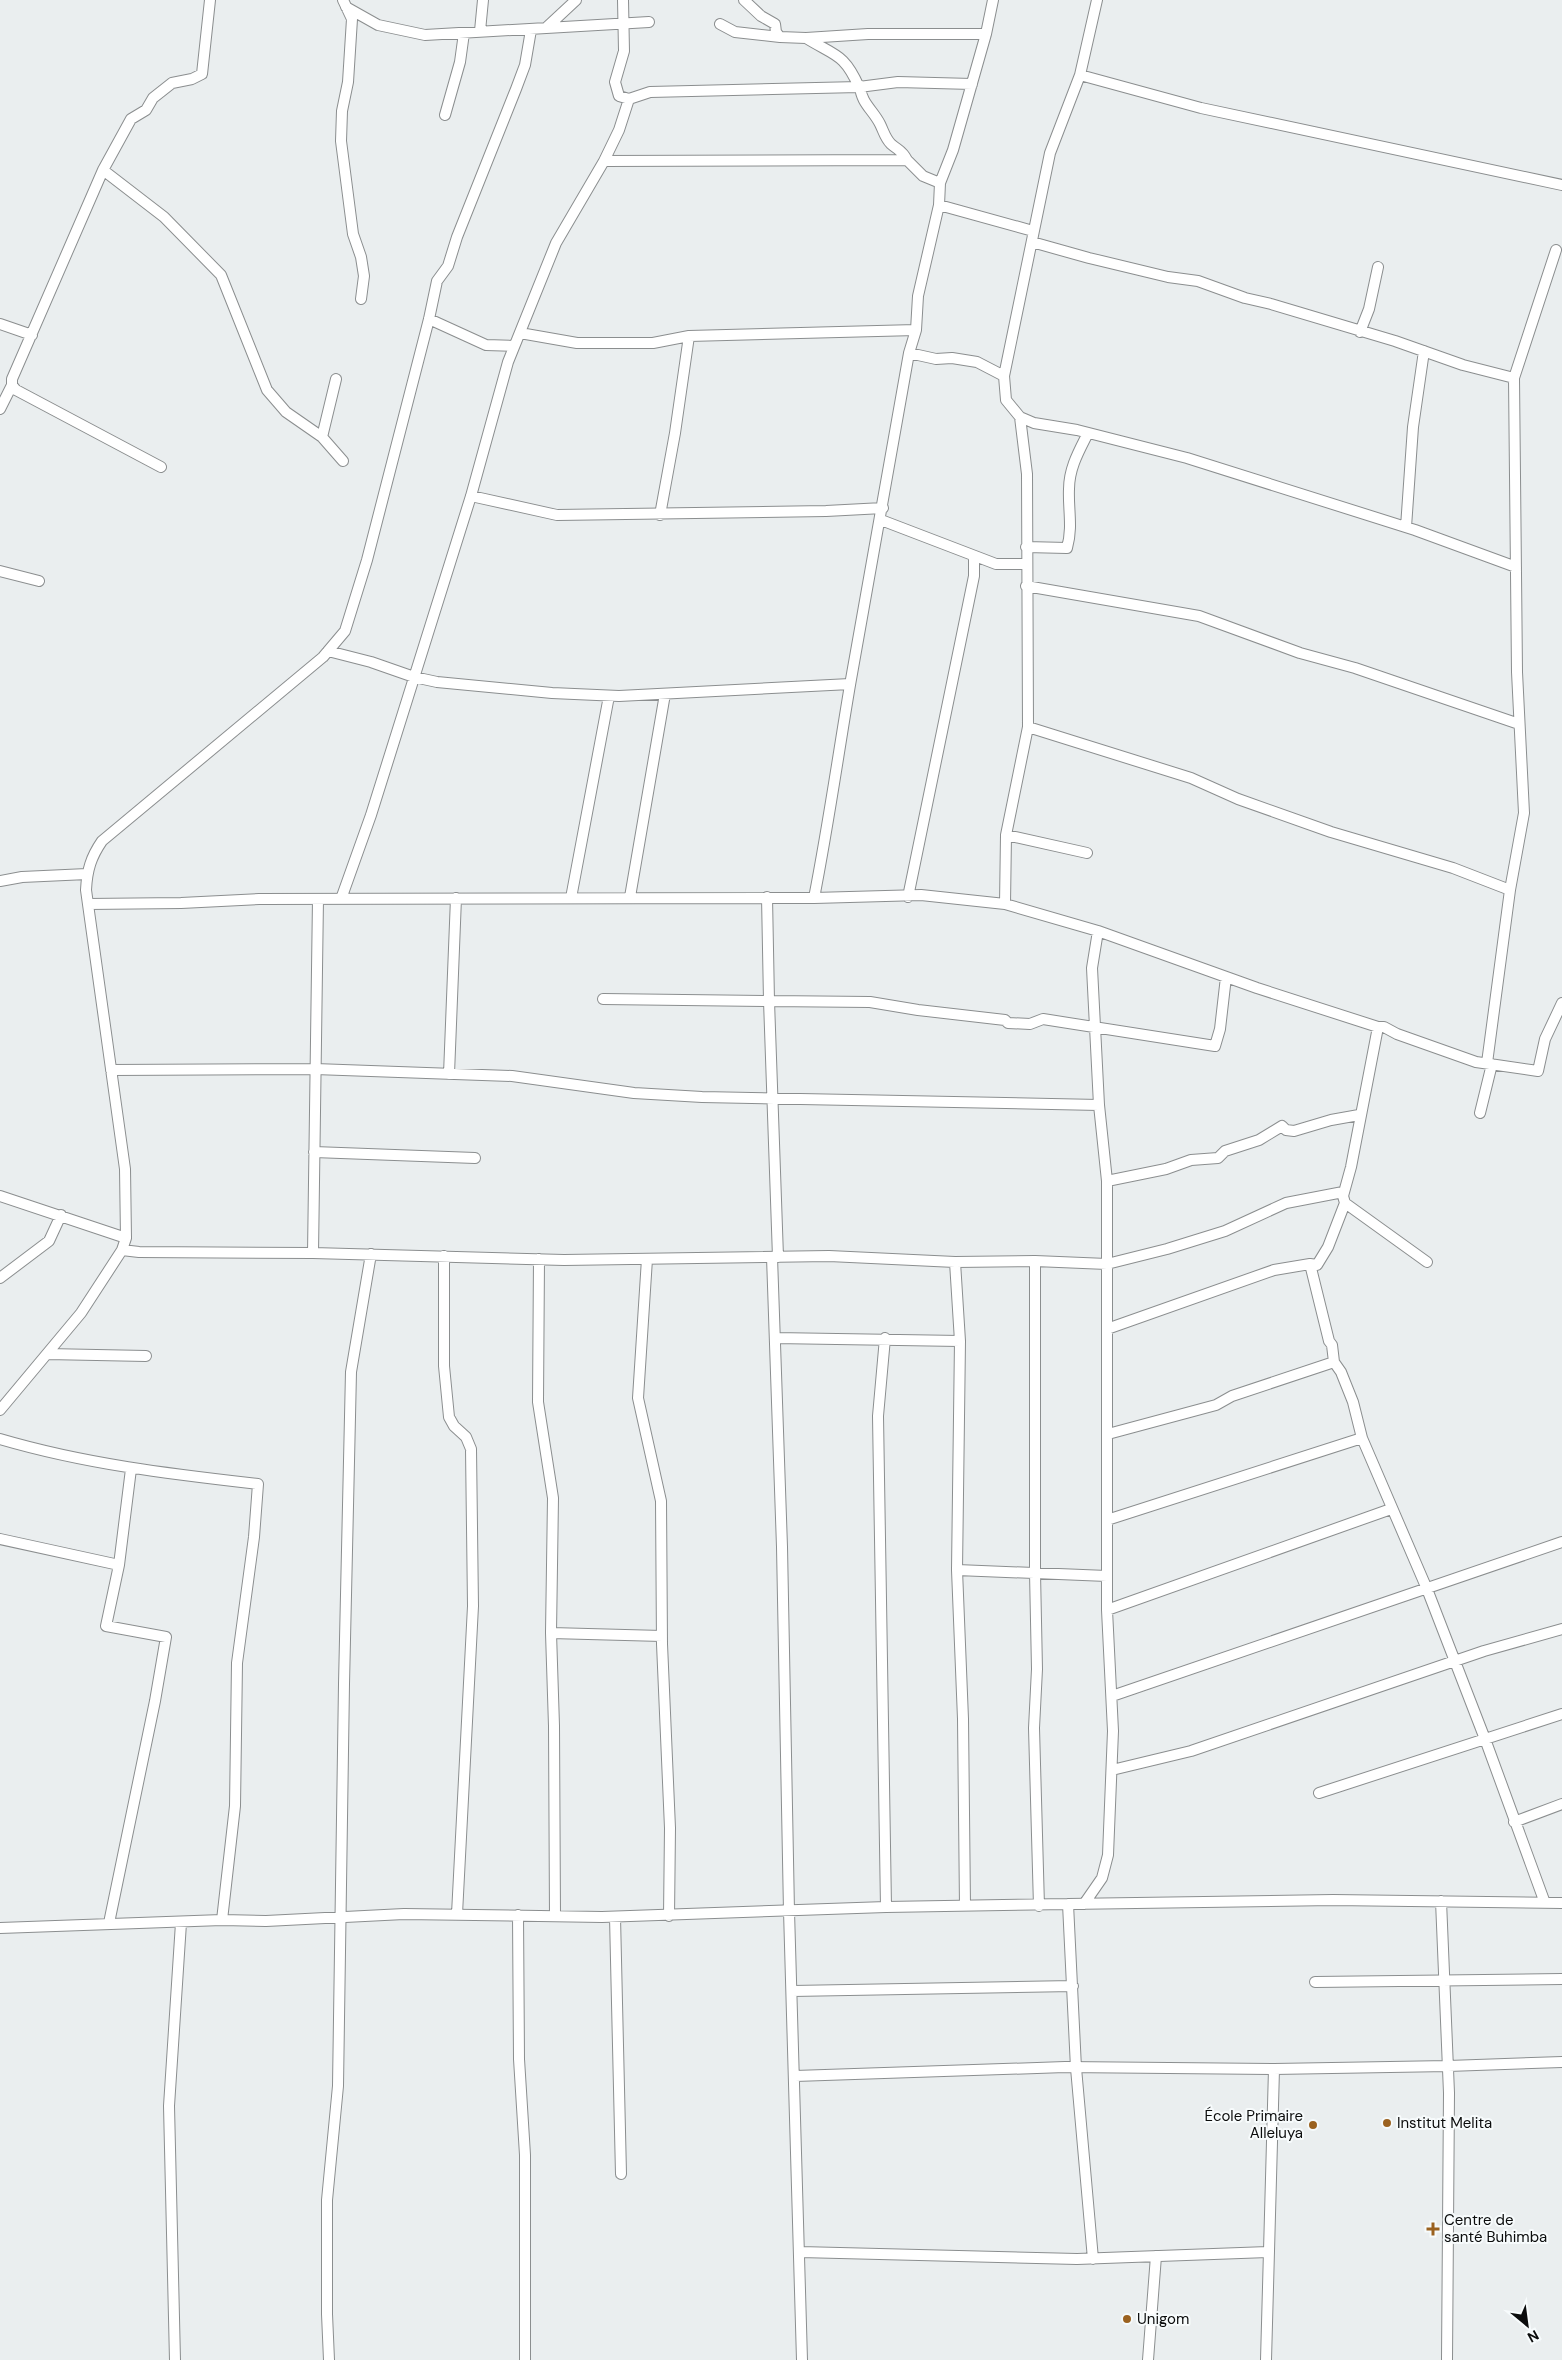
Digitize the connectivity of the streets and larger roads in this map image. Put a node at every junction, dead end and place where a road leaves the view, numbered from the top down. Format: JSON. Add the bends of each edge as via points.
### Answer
{"nodes":[{"id":1,"x":210,"y":0,"type":"edge"},
{"id":2,"x":483,"y":0,"type":"edge"},
{"id":3,"x":576,"y":0,"type":"edge"},
{"id":4,"x":623,"y":0,"type":"edge"},
{"id":5,"x":744,"y":0,"type":"edge"},
{"id":6,"x":993,"y":0,"type":"edge"},
{"id":7,"x":1097,"y":0,"type":"edge"},
{"id":8,"x":344,"y":3,"type":"edge"},
{"id":9,"x":649,"y":22,"type":"dead end"},
{"id":10,"x":623,"y":24,"type":"junction"},
{"id":11,"x":720,"y":24,"type":"dead end"},
{"id":12,"x":546,"y":28,"type":"junction"},
{"id":13,"x":531,"y":30,"type":"junction"},
{"id":14,"x":480,"y":31,"type":"junction"},
{"id":15,"x":464,"y":33,"type":"junction"},
{"id":16,"x":986,"y":34,"type":"junction"},
{"id":17,"x":780,"y":37,"type":"junction"},
{"id":18,"x":806,"y":38,"type":"junction"},
{"id":19,"x":1080,"y":75,"type":"junction"},
{"id":20,"x":972,"y":84,"type":"junction"},
{"id":21,"x":860,"y":86,"type":"junction"},
{"id":22,"x":630,"y":99,"type":"junction"},
{"id":23,"x":446,"y":115,"type":"dead end"},
{"id":24,"x":907,"y":160,"type":"junction"},
{"id":25,"x":604,"y":161,"type":"junction"},
{"id":26,"x":103,"y":170,"type":"junction"},
{"id":27,"x":940,"y":183,"type":"junction"},
{"id":28,"x":1562,"y":185,"type":"edge"},
{"id":29,"x":939,"y":206,"type":"junction"},
{"id":30,"x":1033,"y":236,"type":"junction"},
{"id":31,"x":1556,"y":250,"type":"dead end"},
{"id":32,"x":1378,"y":267,"type":"dead end"},
{"id":33,"x":361,"y":299,"type":"dead end"},
{"id":34,"x":429,"y":319,"type":"junction"},
{"id":35,"x":0,"y":324,"type":"edge"},
{"id":36,"x":916,"y":330,"type":"junction"},
{"id":37,"x":1360,"y":332,"type":"junction"},
{"id":38,"x":520,"y":333,"type":"junction"},
{"id":39,"x":32,"y":335,"type":"junction"},
{"id":40,"x":689,"y":336,"type":"junction"},
{"id":41,"x":514,"y":346,"type":"junction"},
{"id":42,"x":1424,"y":351,"type":"junction"},
{"id":43,"x":908,"y":353,"type":"junction"},
{"id":44,"x":1004,"y":376,"type":"junction"},
{"id":45,"x":1514,"y":378,"type":"junction"},
{"id":46,"x":336,"y":379,"type":"dead end"},
{"id":47,"x":12,"y":385,"type":"junction"},
{"id":48,"x":0,"y":409,"type":"edge"},
{"id":49,"x":1020,"y":417,"type":"junction"},
{"id":50,"x":1088,"y":433,"type":"junction"},
{"id":51,"x":322,"y":437,"type":"junction"},
{"id":52,"x":344,"y":461,"type":"dead end"},
{"id":53,"x":161,"y":467,"type":"dead end"},
{"id":54,"x":470,"y":496,"type":"junction"},
{"id":55,"x":883,"y":508,"type":"junction"},
{"id":56,"x":660,"y":515,"type":"junction"},
{"id":57,"x":881,"y":520,"type":"junction"},
{"id":58,"x":1406,"y":527,"type":"junction"},
{"id":59,"x":1026,"y":547,"type":"junction"},
{"id":60,"x":974,"y":556,"type":"junction"},
{"id":61,"x":1026,"y":564,"type":"junction"},
{"id":62,"x":1516,"y":567,"type":"junction"},
{"id":63,"x":0,"y":571,"type":"edge"},
{"id":64,"x":39,"y":581,"type":"dead end"},
{"id":65,"x":1026,"y":586,"type":"junction"},
{"id":66,"x":328,"y":651,"type":"junction"},
{"id":67,"x":414,"y":677,"type":"junction"},
{"id":68,"x":850,"y":684,"type":"junction"},
{"id":69,"x":664,"y":694,"type":"junction"},
{"id":70,"x":609,"y":696,"type":"junction"},
{"id":71,"x":1519,"y":724,"type":"junction"},
{"id":72,"x":1028,"y":727,"type":"junction"},
{"id":73,"x":1006,"y":836,"type":"junction"},
{"id":74,"x":1087,"y":853,"type":"dead end"},
{"id":75,"x":87,"y":874,"type":"junction"},
{"id":76,"x":0,"y":881,"type":"edge"},
{"id":77,"x":1510,"y":890,"type":"junction"},
{"id":78,"x":630,"y":897,"type":"junction"},
{"id":79,"x":767,"y":897,"type":"junction"},
{"id":80,"x":908,"y":897,"type":"junction"},
{"id":81,"x":456,"y":898,"type":"junction"},
{"id":82,"x":571,"y":898,"type":"junction"},
{"id":83,"x":814,"y":898,"type":"junction"},
{"id":84,"x":318,"y":899,"type":"junction"},
{"id":85,"x":340,"y":899,"type":"junction"},
{"id":86,"x":88,"y":904,"type":"junction"},
{"id":87,"x":1005,"y":904,"type":"junction"},
{"id":88,"x":1098,"y":931,"type":"junction"},
{"id":89,"x":1226,"y":977,"type":"junction"},
{"id":90,"x":604,"y":999,"type":"dead end"},
{"id":91,"x":769,"y":1001,"type":"junction"},
{"id":92,"x":1562,"y":1003,"type":"edge"},
{"id":93,"x":1096,"y":1026,"type":"junction"},
{"id":94,"x":1378,"y":1028,"type":"junction"},
{"id":95,"x":1489,"y":1064,"type":"junction"},
{"id":96,"x":314,"y":1069,"type":"junction"},
{"id":97,"x":111,"y":1070,"type":"junction"},
{"id":98,"x":449,"y":1074,"type":"junction"},
{"id":99,"x":773,"y":1099,"type":"junction"},
{"id":100,"x":1099,"y":1105,"type":"junction"},
{"id":101,"x":1480,"y":1113,"type":"dead end"},
{"id":102,"x":1359,"y":1115,"type":"junction"},
{"id":103,"x":314,"y":1152,"type":"junction"},
{"id":104,"x":475,"y":1158,"type":"dead end"},
{"id":105,"x":1107,"y":1181,"type":"junction"},
{"id":106,"x":0,"y":1196,"type":"edge"},
{"id":107,"x":1344,"y":1197,"type":"junction"},
{"id":108,"x":61,"y":1214,"type":"junction"},
{"id":109,"x":126,"y":1238,"type":"junction"},
{"id":110,"x":122,"y":1250,"type":"junction"},
{"id":111,"x":313,"y":1253,"type":"junction"},
{"id":112,"x":371,"y":1254,"type":"junction"},
{"id":113,"x":444,"y":1256,"type":"junction"},
{"id":114,"x":775,"y":1257,"type":"junction"},
{"id":115,"x":539,"y":1259,"type":"junction"},
{"id":116,"x":647,"y":1259,"type":"junction"},
{"id":117,"x":1035,"y":1261,"type":"junction"},
{"id":118,"x":955,"y":1262,"type":"junction"},
{"id":119,"x":1427,"y":1262,"type":"dead end"},
{"id":120,"x":1107,"y":1264,"type":"junction"},
{"id":121,"x":1310,"y":1264,"type":"junction"},
{"id":122,"x":0,"y":1278,"type":"edge"},
{"id":123,"x":1107,"y":1329,"type":"junction"},
{"id":124,"x":775,"y":1338,"type":"junction"},
{"id":125,"x":885,"y":1338,"type":"junction"},
{"id":126,"x":960,"y":1341,"type":"junction"},
{"id":127,"x":47,"y":1354,"type":"junction"},
{"id":128,"x":146,"y":1356,"type":"dead end"},
{"id":129,"x":1334,"y":1362,"type":"junction"},
{"id":130,"x":0,"y":1410,"type":"edge"},
{"id":131,"x":1108,"y":1434,"type":"junction"},
{"id":132,"x":1362,"y":1438,"type":"junction"},
{"id":133,"x":0,"y":1439,"type":"edge"},
{"id":134,"x":131,"y":1469,"type":"junction"},
{"id":135,"x":1391,"y":1509,"type":"junction"},
{"id":136,"x":1107,"y":1520,"type":"junction"},
{"id":137,"x":0,"y":1539,"type":"edge"},
{"id":138,"x":1562,"y":1542,"type":"edge"},
{"id":139,"x":119,"y":1565,"type":"junction"},
{"id":140,"x":956,"y":1570,"type":"junction"},
{"id":141,"x":1035,"y":1573,"type":"junction"},
{"id":142,"x":1107,"y":1576,"type":"junction"},
{"id":143,"x":1426,"y":1589,"type":"junction"},
{"id":144,"x":1107,"y":1610,"type":"junction"},
{"id":145,"x":1562,"y":1628,"type":"edge"},
{"id":146,"x":551,"y":1633,"type":"junction"},
{"id":147,"x":662,"y":1636,"type":"junction"},
{"id":148,"x":1454,"y":1662,"type":"junction"},
{"id":149,"x":1112,"y":1696,"type":"junction"},
{"id":150,"x":1562,"y":1714,"type":"edge"},
{"id":151,"x":1485,"y":1739,"type":"junction"},
{"id":152,"x":1112,"y":1770,"type":"junction"},
{"id":153,"x":1319,"y":1793,"type":"dead end"},
{"id":154,"x":1562,"y":1804,"type":"edge"},
{"id":155,"x":1514,"y":1822,"type":"junction"},
{"id":156,"x":1441,"y":1901,"type":"junction"},
{"id":157,"x":1545,"y":1903,"type":"junction"},
{"id":158,"x":1068,"y":1904,"type":"junction"},
{"id":159,"x":1084,"y":1904,"type":"junction"},
{"id":160,"x":1562,"y":1904,"type":"edge"},
{"id":161,"x":965,"y":1906,"type":"junction"},
{"id":162,"x":1039,"y":1906,"type":"junction"},
{"id":163,"x":886,"y":1907,"type":"junction"},
{"id":164,"x":789,"y":1911,"type":"junction"},
{"id":165,"x":457,"y":1914,"type":"junction"},
{"id":166,"x":518,"y":1915,"type":"junction"},
{"id":167,"x":556,"y":1916,"type":"junction"},
{"id":168,"x":669,"y":1916,"type":"junction"},
{"id":169,"x":615,"y":1917,"type":"junction"},
{"id":170,"x":341,"y":1918,"type":"junction"},
{"id":171,"x":222,"y":1920,"type":"junction"},
{"id":172,"x":108,"y":1923,"type":"junction"},
{"id":173,"x":181,"y":1923,"type":"junction"},
{"id":174,"x":0,"y":1928,"type":"edge"},
{"id":175,"x":1444,"y":1979,"type":"junction"},
{"id":176,"x":1562,"y":1979,"type":"edge"},
{"id":177,"x":1316,"y":1982,"type":"dead end"},
{"id":178,"x":1073,"y":1986,"type":"junction"},
{"id":179,"x":792,"y":1991,"type":"junction"},
{"id":180,"x":1562,"y":2062,"type":"edge"},
{"id":181,"x":1448,"y":2066,"type":"junction"},
{"id":182,"x":1076,"y":2068,"type":"junction"},
{"id":183,"x":1274,"y":2068,"type":"junction"},
{"id":184,"x":795,"y":2076,"type":"junction"},
{"id":185,"x":621,"y":2174,"type":"dead end"},
{"id":186,"x":800,"y":2252,"type":"junction"},
{"id":187,"x":1268,"y":2252,"type":"junction"},
{"id":188,"x":1156,"y":2256,"type":"junction"},
{"id":189,"x":1093,"y":2259,"type":"junction"},
{"id":190,"x":175,"y":2360,"type":"edge"},
{"id":191,"x":329,"y":2360,"type":"edge"},
{"id":192,"x":525,"y":2360,"type":"edge"},
{"id":193,"x":802,"y":2360,"type":"edge"},
{"id":194,"x":1148,"y":2360,"type":"edge"},
{"id":195,"x":1266,"y":2360,"type":"edge"},
{"id":196,"x":1447,"y":2360,"type":"edge"}],
"edges":[{"from":1,"to":26,"type":"street","via":[[202,74],[172,83],[153,98],[146,110],[131,119]]},
{"from":2,"to":14,"type":"street"},
{"from":3,"to":12,"type":"street"},
{"from":4,"to":10,"type":"street"},
{"from":5,"to":17,"type":"street","via":[[775,24]]},
{"from":6,"to":16,"type":"street"},
{"from":7,"to":19,"type":"street"},
{"from":8,"to":15,"type":"street","via":[[378,26],[425,35]]},
{"from":8,"to":33,"type":"street","via":[[352,19],[341,141],[353,234],[362,257]]},
{"from":9,"to":10,"type":"street"},
{"from":10,"to":12,"type":"street"},
{"from":10,"to":22,"type":"street","via":[[624,51],[616,82],[619,96]]},
{"from":11,"to":17,"type":"street","via":[[735,32]]},
{"from":12,"to":13,"type":"street"},
{"from":13,"to":14,"type":"street"},
{"from":13,"to":34,"type":"street","via":[[516,88],[448,266],[437,281]]},
{"from":14,"to":15,"type":"street"},
{"from":15,"to":23,"type":"street"},
{"from":16,"to":18,"type":"street","via":[[868,34]]},
{"from":16,"to":20,"type":"street"},
{"from":17,"to":18,"type":"street"},
{"from":18,"to":21,"type":"street","via":[[844,60]]},
{"from":19,"to":28,"type":"street","via":[[1201,108]]},
{"from":19,"to":30,"type":"street","via":[[1050,153]]},
{"from":20,"to":21,"type":"street","via":[[898,82]]},
{"from":20,"to":27,"type":"street"},
{"from":21,"to":22,"type":"street","via":[[650,92]]},
{"from":21,"to":24,"type":"street","via":[[861,97],[880,123],[883,134],[892,145],[902,150]]},
{"from":22,"to":25,"type":"street"},
{"from":24,"to":25,"type":"street"},
{"from":24,"to":27,"type":"street","via":[[923,176]]},
{"from":25,"to":38,"type":"street","via":[[556,244]]},
{"from":26,"to":39,"type":"street"},
{"from":26,"to":51,"type":"street","via":[[164,218],[221,275],[267,390],[286,412]]},
{"from":27,"to":29,"type":"street"},
{"from":29,"to":30,"type":"street"},
{"from":29,"to":36,"type":"street","via":[[918,296]]},
{"from":30,"to":37,"type":"street","via":[[1089,258],[1168,277],[1198,280],[1244,298]]},
{"from":30,"to":44,"type":"street"},
{"from":31,"to":45,"type":"street"},
{"from":32,"to":37,"type":"street","via":[[1369,309]]},
{"from":34,"to":41,"type":"street","via":[[486,345]]},
{"from":34,"to":66,"type":"street","via":[[367,560],[344,631]]},
{"from":35,"to":39,"type":"street"},
{"from":36,"to":40,"type":"street"},
{"from":36,"to":43,"type":"street"},
{"from":37,"to":42,"type":"street"},
{"from":38,"to":40,"type":"street","via":[[576,343],[653,343]]},
{"from":38,"to":41,"type":"street"},
{"from":39,"to":47,"type":"street"},
{"from":40,"to":56,"type":"street"},
{"from":41,"to":54,"type":"street"},
{"from":42,"to":45,"type":"street"},
{"from":42,"to":58,"type":"street","via":[[1413,427]]},
{"from":43,"to":44,"type":"street","via":[[977,362]]},
{"from":43,"to":55,"type":"street"},
{"from":44,"to":49,"type":"street","via":[[1006,400]]},
{"from":45,"to":62,"type":"street"},
{"from":46,"to":51,"type":"street"},
{"from":47,"to":48,"type":"street"},
{"from":47,"to":53,"type":"street"},
{"from":49,"to":50,"type":"street","via":[[1034,423]]},
{"from":49,"to":59,"type":"street","via":[[1027,474]]},
{"from":50,"to":58,"type":"street","via":[[1187,458]]},
{"from":50,"to":59,"type":"street","via":[[1072,466],[1068,488],[1072,533],[1067,548]]},
{"from":51,"to":52,"type":"street"},
{"from":54,"to":56,"type":"street","via":[[557,515]]},
{"from":54,"to":67,"type":"street"},
{"from":55,"to":56,"type":"street"},
{"from":55,"to":57,"type":"street"},
{"from":57,"to":60,"type":"street"},
{"from":57,"to":68,"type":"street"},
{"from":58,"to":62,"type":"street"},
{"from":59,"to":61,"type":"street"},
{"from":60,"to":61,"type":"street","via":[[996,564]]},
{"from":60,"to":80,"type":"street","via":[[974,576]]},
{"from":61,"to":65,"type":"street"},
{"from":62,"to":71,"type":"street"},
{"from":63,"to":64,"type":"street"},
{"from":65,"to":71,"type":"street","via":[[1199,616],[1300,653],[1355,668]]},
{"from":65,"to":72,"type":"street"},
{"from":66,"to":67,"type":"street"},
{"from":66,"to":75,"type":"street","via":[[102,841],[91,857]]},
{"from":67,"to":70,"type":"street","via":[[489,688]]},
{"from":67,"to":85,"type":"street","via":[[371,815]]},
{"from":68,"to":69,"type":"street"},
{"from":68,"to":83,"type":"street"},
{"from":69,"to":70,"type":"street"},
{"from":69,"to":78,"type":"street"},
{"from":70,"to":82,"type":"street"},
{"from":71,"to":77,"type":"street","via":[[1524,813]]},
{"from":72,"to":73,"type":"street"},
{"from":72,"to":77,"type":"street","via":[[1191,778],[1238,799],[1331,832],[1453,868]]},
{"from":73,"to":74,"type":"street"},
{"from":73,"to":87,"type":"street"},
{"from":75,"to":76,"type":"street"},
{"from":75,"to":86,"type":"street"},
{"from":77,"to":95,"type":"street"},
{"from":78,"to":79,"type":"street"},
{"from":78,"to":82,"type":"street"},
{"from":79,"to":83,"type":"street"},
{"from":79,"to":91,"type":"street"},
{"from":80,"to":83,"type":"street"},
{"from":80,"to":87,"type":"street","via":[[921,895]]},
{"from":81,"to":82,"type":"street"},
{"from":81,"to":85,"type":"street"},
{"from":81,"to":98,"type":"street"},
{"from":84,"to":85,"type":"street"},
{"from":84,"to":86,"type":"street"},
{"from":84,"to":96,"type":"street"},
{"from":86,"to":97,"type":"street"},
{"from":87,"to":88,"type":"street"},
{"from":88,"to":89,"type":"street"},
{"from":88,"to":93,"type":"street","via":[[1092,968]]},
{"from":89,"to":93,"type":"street","via":[[1215,1046]]},
{"from":89,"to":94,"type":"street"},
{"from":90,"to":91,"type":"street"},
{"from":91,"to":93,"type":"street","via":[[870,1002],[1005,1020],[1008,1023],[1030,1024],[1043,1019]]},
{"from":91,"to":99,"type":"street"},
{"from":92,"to":95,"type":"street","via":[[1545,1039],[1538,1071]]},
{"from":93,"to":100,"type":"street"},
{"from":94,"to":95,"type":"street","via":[[1384,1027]]},
{"from":94,"to":102,"type":"street"},
{"from":95,"to":101,"type":"street"},
{"from":96,"to":97,"type":"street"},
{"from":96,"to":98,"type":"street"},
{"from":96,"to":103,"type":"street"},
{"from":97,"to":109,"type":"street","via":[[124,1169]]},
{"from":98,"to":99,"type":"street","via":[[512,1076],[634,1093]]},
{"from":99,"to":100,"type":"street"},
{"from":99,"to":114,"type":"street"},
{"from":100,"to":105,"type":"street"},
{"from":102,"to":105,"type":"street","via":[[1294,1131],[1282,1126],[1259,1140],[1225,1151],[1218,1158],[1191,1160]]},
{"from":102,"to":107,"type":"street"},
{"from":103,"to":104,"type":"street"},
{"from":103,"to":111,"type":"street"},
{"from":105,"to":120,"type":"street"},
{"from":106,"to":108,"type":"street"},
{"from":107,"to":119,"type":"street"},
{"from":107,"to":120,"type":"street","via":[[1286,1203],[1225,1231]]},
{"from":107,"to":121,"type":"street","via":[[1328,1247],[1317,1264]]},
{"from":108,"to":109,"type":"street"},
{"from":108,"to":122,"type":"street","via":[[49,1241]]},
{"from":109,"to":110,"type":"street"},
{"from":110,"to":111,"type":"street"},
{"from":110,"to":127,"type":"street","via":[[81,1313]]},
{"from":111,"to":112,"type":"street"},
{"from":112,"to":113,"type":"street"},
{"from":112,"to":170,"type":"street","via":[[351,1372]]},
{"from":113,"to":115,"type":"street"},
{"from":113,"to":165,"type":"street","via":[[444,1366],[449,1417],[466,1437],[471,1449],[473,1606]]},
{"from":114,"to":116,"type":"street"},
{"from":114,"to":118,"type":"street"},
{"from":114,"to":124,"type":"street"},
{"from":115,"to":116,"type":"street"},
{"from":115,"to":146,"type":"street","via":[[538,1402],[553,1498]]},
{"from":116,"to":147,"type":"street","via":[[638,1398],[661,1501]]},
{"from":117,"to":118,"type":"street"},
{"from":117,"to":120,"type":"street"},
{"from":117,"to":141,"type":"street"},
{"from":118,"to":126,"type":"street"},
{"from":120,"to":123,"type":"street"},
{"from":121,"to":123,"type":"street","via":[[1274,1270]]},
{"from":121,"to":129,"type":"street"},
{"from":123,"to":131,"type":"street","via":[[1105,1382]]},
{"from":124,"to":125,"type":"street"},
{"from":124,"to":164,"type":"street","via":[[787,1712]]},
{"from":125,"to":126,"type":"street"},
{"from":125,"to":163,"type":"street","via":[[878,1416]]},
{"from":126,"to":140,"type":"street"},
{"from":127,"to":128,"type":"street"},
{"from":127,"to":130,"type":"street"},
{"from":129,"to":131,"type":"street","via":[[1216,1405]]},
{"from":129,"to":132,"type":"street","via":[[1353,1402]]},
{"from":131,"to":136,"type":"street"},
{"from":132,"to":135,"type":"street"},
{"from":132,"to":136,"type":"street"},
{"from":133,"to":134,"type":"street","via":[[47,1453]]},
{"from":134,"to":139,"type":"street"},
{"from":134,"to":171,"type":"street","via":[[258,1484],[237,1663],[235,1806]]},
{"from":135,"to":143,"type":"street"},
{"from":135,"to":144,"type":"street"},
{"from":136,"to":142,"type":"street"},
{"from":137,"to":139,"type":"street"},
{"from":138,"to":143,"type":"street"},
{"from":139,"to":172,"type":"street","via":[[106,1626],[166,1637],[156,1701]]},
{"from":140,"to":141,"type":"street"},
{"from":140,"to":161,"type":"street","via":[[963,1719]]},
{"from":141,"to":142,"type":"street"},
{"from":141,"to":162,"type":"street","via":[[1037,1670],[1034,1728]]},
{"from":142,"to":144,"type":"street"},
{"from":143,"to":148,"type":"street"},
{"from":143,"to":149,"type":"street"},
{"from":144,"to":149,"type":"street"},
{"from":145,"to":148,"type":"street"},
{"from":146,"to":147,"type":"street"},
{"from":146,"to":167,"type":"street"},
{"from":147,"to":168,"type":"street","via":[[670,1828]]},
{"from":148,"to":151,"type":"street"},
{"from":148,"to":152,"type":"street","via":[[1192,1751]]},
{"from":149,"to":152,"type":"street"},
{"from":150,"to":151,"type":"street"},
{"from":151,"to":153,"type":"street"},
{"from":151,"to":155,"type":"street"},
{"from":152,"to":159,"type":"street","via":[[1108,1855],[1102,1878]]},
{"from":154,"to":155,"type":"street"},
{"from":155,"to":157,"type":"street"},
{"from":156,"to":157,"type":"street"},
{"from":156,"to":159,"type":"street"},
{"from":156,"to":175,"type":"street"},
{"from":157,"to":160,"type":"street"},
{"from":158,"to":159,"type":"street"},
{"from":158,"to":162,"type":"street"},
{"from":158,"to":178,"type":"street"},
{"from":161,"to":162,"type":"street"},
{"from":161,"to":163,"type":"street"},
{"from":163,"to":164,"type":"street"},
{"from":164,"to":168,"type":"street"},
{"from":164,"to":179,"type":"street"},
{"from":165,"to":166,"type":"street"},
{"from":165,"to":170,"type":"street"},
{"from":166,"to":167,"type":"street"},
{"from":166,"to":192,"type":"street","via":[[519,2059],[525,2155]]},
{"from":167,"to":169,"type":"street"},
{"from":168,"to":169,"type":"street"},
{"from":169,"to":185,"type":"street"},
{"from":170,"to":171,"type":"street","via":[[266,1922]]},
{"from":170,"to":191,"type":"street","via":[[338,2086],[327,2200]]},
{"from":171,"to":173,"type":"street"},
{"from":172,"to":173,"type":"street"},
{"from":172,"to":174,"type":"street"},
{"from":173,"to":190,"type":"street","via":[[169,2106]]},
{"from":175,"to":176,"type":"street"},
{"from":175,"to":177,"type":"street"},
{"from":175,"to":181,"type":"street"},
{"from":178,"to":179,"type":"street"},
{"from":178,"to":182,"type":"street"},
{"from":179,"to":184,"type":"street"},
{"from":180,"to":181,"type":"street"},
{"from":181,"to":183,"type":"street"},
{"from":181,"to":196,"type":"street"},
{"from":182,"to":183,"type":"street"},
{"from":182,"to":184,"type":"street"},
{"from":182,"to":189,"type":"street"},
{"from":183,"to":187,"type":"street"},
{"from":184,"to":186,"type":"street"},
{"from":186,"to":189,"type":"street"},
{"from":186,"to":193,"type":"street"},
{"from":187,"to":188,"type":"street"},
{"from":187,"to":195,"type":"street"},
{"from":188,"to":189,"type":"street"},
{"from":188,"to":194,"type":"street"}]}
